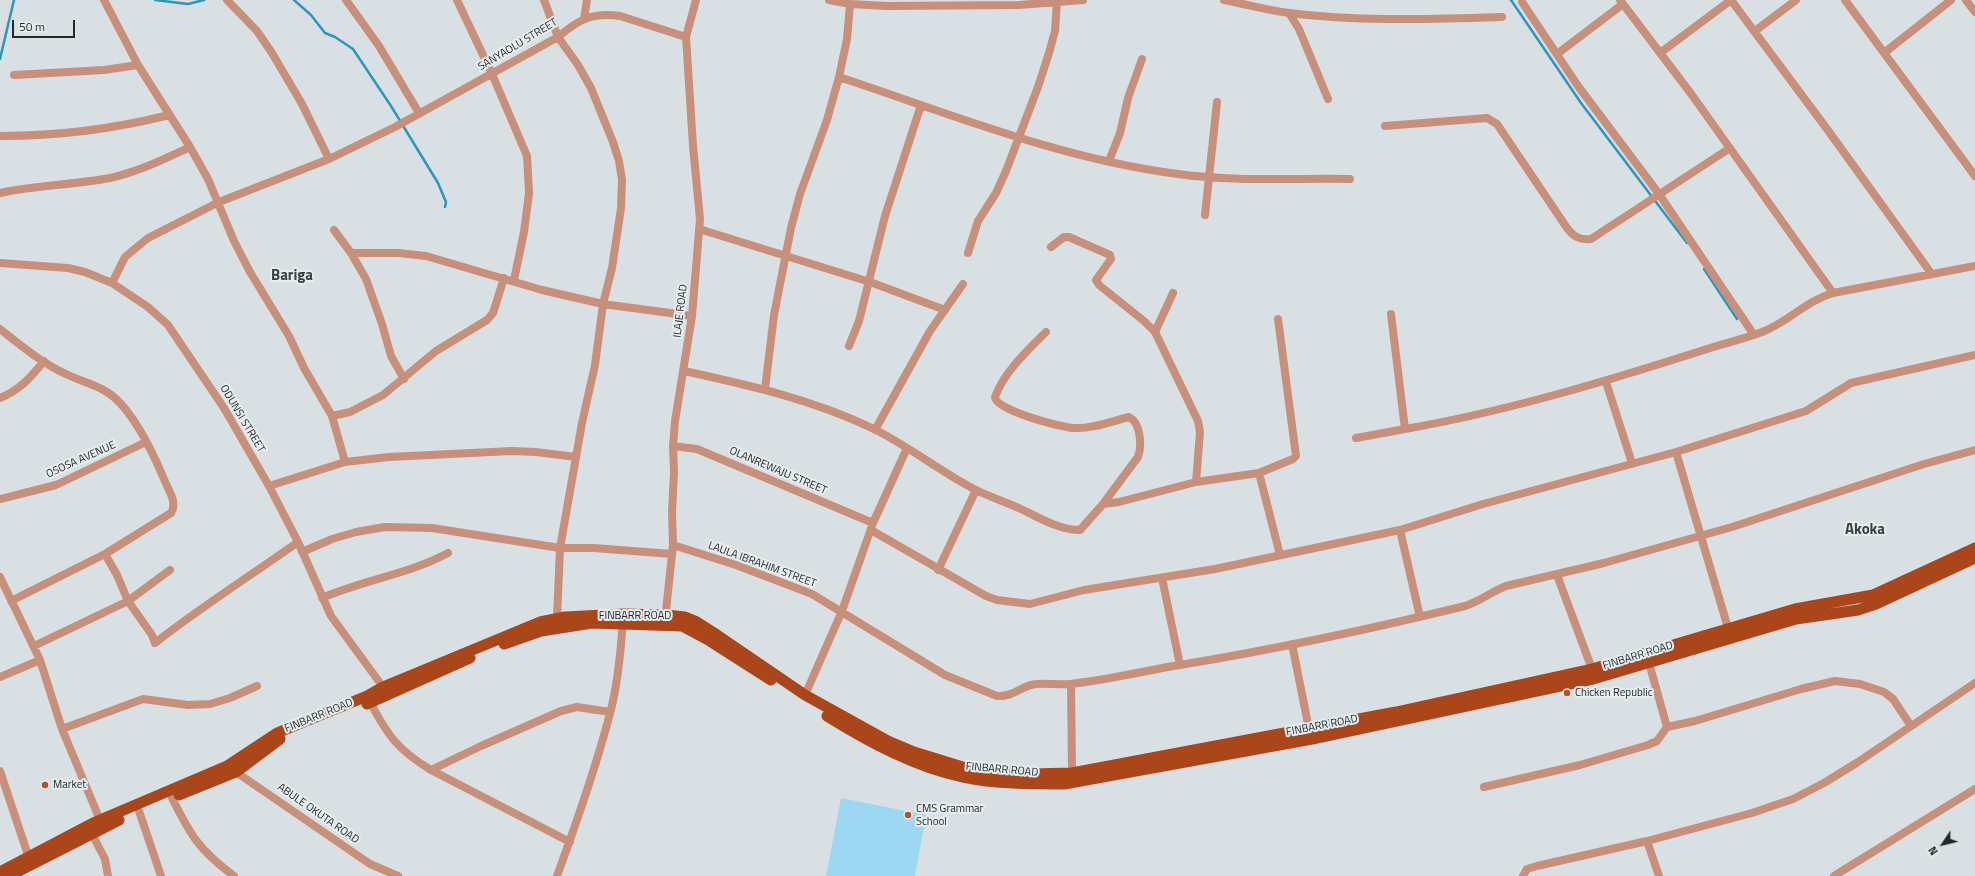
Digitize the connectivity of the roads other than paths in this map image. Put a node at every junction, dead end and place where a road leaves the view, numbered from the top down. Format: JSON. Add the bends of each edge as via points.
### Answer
{"nodes":[{"id":1,"x":227,"y":0,"type":"edge"},
{"id":2,"x":346,"y":0,"type":"edge"},
{"id":3,"x":457,"y":0,"type":"edge"},
{"id":4,"x":544,"y":0,"type":"edge"},
{"id":5,"x":587,"y":0,"type":"edge"},
{"id":6,"x":696,"y":0,"type":"edge"},
{"id":7,"x":829,"y":0,"type":"edge"},
{"id":8,"x":1083,"y":0,"type":"edge"},
{"id":9,"x":1224,"y":0,"type":"edge"},
{"id":10,"x":1731,"y":0,"type":"edge"},
{"id":11,"x":1796,"y":0,"type":"edge"},
{"id":12,"x":1845,"y":0,"type":"edge"},
{"id":13,"x":1951,"y":0,"type":"edge"},
{"id":14,"x":1966,"y":0,"type":"edge"},
{"id":15,"x":1057,"y":1,"type":"junction"},
{"id":16,"x":104,"y":2,"type":"edge"},
{"id":17,"x":1522,"y":2,"type":"dead end"},
{"id":18,"x":1622,"y":2,"type":"edge"},
{"id":19,"x":850,"y":4,"type":"junction"},
{"id":20,"x":1262,"y":4,"type":"edge"},
{"id":21,"x":1975,"y":12,"type":"edge"},
{"id":22,"x":1289,"y":13,"type":"junction"},
{"id":23,"x":1502,"y":17,"type":"dead end"},
{"id":24,"x":584,"y":18,"type":"junction"},
{"id":25,"x":1755,"y":31,"type":"junction"},
{"id":26,"x":558,"y":37,"type":"junction"},
{"id":27,"x":686,"y":37,"type":"junction"},
{"id":28,"x":1660,"y":53,"type":"junction"},
{"id":29,"x":1884,"y":53,"type":"junction"},
{"id":30,"x":1557,"y":54,"type":"junction"},
{"id":31,"x":1142,"y":59,"type":"dead end"},
{"id":32,"x":138,"y":65,"type":"junction"},
{"id":33,"x":492,"y":74,"type":"junction"},
{"id":34,"x":14,"y":75,"type":"dead end"},
{"id":35,"x":840,"y":77,"type":"junction"},
{"id":36,"x":1328,"y":99,"type":"dead end"},
{"id":37,"x":1217,"y":102,"type":"dead end"},
{"id":38,"x":921,"y":105,"type":"junction"},
{"id":39,"x":169,"y":115,"type":"junction"},
{"id":40,"x":416,"y":115,"type":"junction"},
{"id":41,"x":1386,"y":126,"type":"dead end"},
{"id":42,"x":0,"y":136,"type":"edge"},
{"id":43,"x":1018,"y":138,"type":"junction"},
{"id":44,"x":190,"y":147,"type":"junction"},
{"id":45,"x":1730,"y":148,"type":"junction"},
{"id":46,"x":329,"y":159,"type":"junction"},
{"id":47,"x":1110,"y":161,"type":"junction"},
{"id":48,"x":1975,"y":176,"type":"edge"},
{"id":49,"x":1209,"y":177,"type":"junction"},
{"id":50,"x":1350,"y":179,"type":"dead end"},
{"id":51,"x":0,"y":194,"type":"edge"},
{"id":52,"x":1654,"y":197,"type":"junction"},
{"id":53,"x":219,"y":202,"type":"junction"},
{"id":54,"x":1205,"y":215,"type":"dead end"},
{"id":55,"x":699,"y":229,"type":"junction"},
{"id":56,"x":334,"y":230,"type":"dead end"},
{"id":57,"x":1051,"y":247,"type":"dead end"},
{"id":58,"x":351,"y":253,"type":"junction"},
{"id":59,"x":968,"y":253,"type":"dead end"},
{"id":60,"x":786,"y":255,"type":"junction"},
{"id":61,"x":0,"y":263,"type":"edge"},
{"id":62,"x":1975,"y":266,"type":"edge"},
{"id":63,"x":1931,"y":273,"type":"junction"},
{"id":64,"x":504,"y":278,"type":"junction"},
{"id":65,"x":514,"y":280,"type":"junction"},
{"id":66,"x":870,"y":282,"type":"junction"},
{"id":67,"x":112,"y":283,"type":"junction"},
{"id":68,"x":963,"y":284,"type":"dead end"},
{"id":69,"x":1173,"y":293,"type":"dead end"},
{"id":70,"x":1833,"y":293,"type":"junction"},
{"id":71,"x":603,"y":304,"type":"junction"},
{"id":72,"x":945,"y":310,"type":"junction"},
{"id":73,"x":1391,"y":314,"type":"dead end"},
{"id":74,"x":692,"y":316,"type":"junction"},
{"id":75,"x":1278,"y":319,"type":"dead end"},
{"id":76,"x":0,"y":329,"type":"edge"},
{"id":77,"x":1046,"y":332,"type":"dead end"},
{"id":78,"x":1155,"y":332,"type":"junction"},
{"id":79,"x":1754,"y":335,"type":"junction"},
{"id":80,"x":849,"y":346,"type":"dead end"},
{"id":81,"x":1975,"y":355,"type":"edge"},
{"id":82,"x":44,"y":361,"type":"junction"},
{"id":83,"x":684,"y":371,"type":"junction"},
{"id":84,"x":404,"y":379,"type":"junction"},
{"id":85,"x":1606,"y":382,"type":"junction"},
{"id":86,"x":765,"y":389,"type":"junction"},
{"id":87,"x":0,"y":398,"type":"edge"},
{"id":88,"x":332,"y":416,"type":"junction"},
{"id":89,"x":1405,"y":429,"type":"junction"},
{"id":90,"x":875,"y":430,"type":"junction"},
{"id":91,"x":1356,"y":438,"type":"dead end"},
{"id":92,"x":146,"y":442,"type":"junction"},
{"id":93,"x":673,"y":446,"type":"junction"},
{"id":94,"x":908,"y":448,"type":"junction"},
{"id":95,"x":1975,"y":450,"type":"edge"},
{"id":96,"x":1676,"y":452,"type":"junction"},
{"id":97,"x":576,"y":457,"type":"junction"},
{"id":98,"x":345,"y":462,"type":"junction"},
{"id":99,"x":1632,"y":463,"type":"junction"},
{"id":100,"x":1258,"y":473,"type":"junction"},
{"id":101,"x":1196,"y":482,"type":"junction"},
{"id":102,"x":269,"y":486,"type":"junction"},
{"id":103,"x":976,"y":490,"type":"junction"},
{"id":104,"x":0,"y":499,"type":"edge"},
{"id":105,"x":1103,"y":504,"type":"junction"},
{"id":106,"x":872,"y":527,"type":"junction"},
{"id":107,"x":1400,"y":530,"type":"junction"},
{"id":108,"x":1700,"y":536,"type":"junction"},
{"id":109,"x":298,"y":542,"type":"junction"},
{"id":110,"x":673,"y":545,"type":"junction"},
{"id":111,"x":560,"y":548,"type":"junction"},
{"id":112,"x":1975,"y":548,"type":"edge"},
{"id":113,"x":302,"y":552,"type":"junction"},
{"id":114,"x":448,"y":552,"type":"dead end"},
{"id":115,"x":105,"y":554,"type":"junction"},
{"id":116,"x":672,"y":554,"type":"junction"},
{"id":117,"x":1280,"y":555,"type":"junction"},
{"id":118,"x":1975,"y":558,"type":"edge"},
{"id":119,"x":170,"y":570,"type":"dead end"},
{"id":120,"x":938,"y":570,"type":"junction"},
{"id":121,"x":1557,"y":575,"type":"junction"},
{"id":122,"x":0,"y":578,"type":"edge"},
{"id":123,"x":1162,"y":578,"type":"junction"},
{"id":124,"x":322,"y":598,"type":"junction"},
{"id":125,"x":11,"y":601,"type":"junction"},
{"id":126,"x":128,"y":601,"type":"junction"},
{"id":127,"x":842,"y":611,"type":"junction"},
{"id":128,"x":1420,"y":617,"type":"junction"},
{"id":129,"x":557,"y":618,"type":"junction"},
{"id":130,"x":623,"y":619,"type":"junction"},
{"id":131,"x":665,"y":620,"type":"junction"},
{"id":132,"x":1728,"y":628,"type":"junction"},
{"id":133,"x":1292,"y":644,"type":"junction"},
{"id":134,"x":34,"y":646,"type":"junction"},
{"id":135,"x":40,"y":660,"type":"junction"},
{"id":136,"x":1649,"y":663,"type":"junction"},
{"id":137,"x":1180,"y":665,"type":"junction"},
{"id":138,"x":1592,"y":669,"type":"junction"},
{"id":139,"x":0,"y":676,"type":"edge"},
{"id":140,"x":1975,"y":683,"type":"edge"},
{"id":141,"x":1071,"y":684,"type":"junction"},
{"id":142,"x":257,"y":686,"type":"dead end"},
{"id":143,"x":383,"y":687,"type":"junction"},
{"id":144,"x":1526,"y":689,"type":"junction"},
{"id":145,"x":805,"y":695,"type":"junction"},
{"id":146,"x":370,"y":702,"type":"junction"},
{"id":147,"x":610,"y":712,"type":"junction"},
{"id":148,"x":1911,"y":726,"type":"junction"},
{"id":149,"x":1667,"y":727,"type":"junction"},
{"id":150,"x":62,"y":729,"type":"junction"},
{"id":151,"x":1309,"y":729,"type":"junction"},
{"id":152,"x":232,"y":769,"type":"junction"},
{"id":153,"x":431,"y":770,"type":"junction"},
{"id":154,"x":1072,"y":773,"type":"junction"},
{"id":155,"x":1,"y":776,"type":"edge"},
{"id":156,"x":1484,"y":787,"type":"dead end"},
{"id":157,"x":1975,"y":789,"type":"edge"},
{"id":158,"x":172,"y":798,"type":"junction"},
{"id":159,"x":139,"y":811,"type":"junction"},
{"id":160,"x":100,"y":820,"type":"junction"},
{"id":161,"x":92,"y":834,"type":"junction"},
{"id":162,"x":1647,"y":841,"type":"junction"},
{"id":163,"x":570,"y":842,"type":"junction"},
{"id":164,"x":29,"y":858,"type":"junction"},
{"id":165,"x":0,"y":872,"type":"edge"},
{"id":166,"x":9,"y":876,"type":"edge"},
{"id":167,"x":108,"y":876,"type":"edge"},
{"id":168,"x":161,"y":876,"type":"edge"},
{"id":169,"x":234,"y":876,"type":"edge"},
{"id":170,"x":398,"y":876,"type":"edge"},
{"id":171,"x":557,"y":876,"type":"edge"},
{"id":172,"x":1523,"y":876,"type":"edge"},
{"id":173,"x":1658,"y":876,"type":"edge"},
{"id":174,"x":1834,"y":876,"type":"edge"}],
"edges":[{"from":1,"to":46,"type":"street","via":[[257,31],[272,53],[302,104]]},
{"from":2,"to":40,"type":"street","via":[[379,46]]},
{"from":3,"to":33,"type":"street"},
{"from":4,"to":26,"type":"street"},
{"from":5,"to":24,"type":"street"},
{"from":6,"to":27,"type":"street","name":"ILAJE ROAD"},
{"from":7,"to":19,"type":"street"},
{"from":8,"to":15,"type":"street"},
{"from":9,"to":20,"type":"street"},
{"from":10,"to":25,"type":"street"},
{"from":10,"to":28,"type":"street"},
{"from":11,"to":25,"type":"street"},
{"from":12,"to":29,"type":"street"},
{"from":13,"to":29,"type":"street"},
{"from":14,"to":21,"type":"street"},
{"from":15,"to":19,"type":"street","via":[[1019,5]]},
{"from":15,"to":43,"type":"street","via":[[1055,31],[1050,53]]},
{"from":16,"to":32,"type":"street"},
{"from":17,"to":30,"type":"street"},
{"from":18,"to":28,"type":"street"},
{"from":18,"to":30,"type":"street"},
{"from":19,"to":35,"type":"street"},
{"from":20,"to":22,"type":"street"},
{"from":22,"to":23,"type":"street","via":[[1409,20]]},
{"from":22,"to":36,"type":"street"},
{"from":24,"to":26,"type":"street","name":"SANYAOLU STREET"},
{"from":24,"to":27,"type":"street","name":"SANYAOLU STREET","via":[[600,15],[620,16]]},
{"from":25,"to":63,"type":"street"},
{"from":26,"to":33,"type":"street","name":"SANYAOLU STREET"},
{"from":26,"to":71,"type":"street","via":[[591,88],[619,161],[622,180],[621,208],[612,268]]},
{"from":27,"to":55,"type":"street","name":"ILAJE ROAD"},
{"from":28,"to":45,"type":"street"},
{"from":29,"to":48,"type":"street"},
{"from":30,"to":52,"type":"street"},
{"from":31,"to":47,"type":"street"},
{"from":32,"to":34,"type":"street","via":[[104,70]]},
{"from":32,"to":39,"type":"street"},
{"from":33,"to":40,"type":"street","name":"SANYAOLU STREET"},
{"from":33,"to":65,"type":"street","via":[[527,156],[529,193]]},
{"from":35,"to":38,"type":"street"},
{"from":35,"to":60,"type":"street","via":[[800,194]]},
{"from":37,"to":49,"type":"street"},
{"from":38,"to":43,"type":"street"},
{"from":38,"to":66,"type":"street","via":[[885,216]]},
{"from":39,"to":42,"type":"street","via":[[119,127]]},
{"from":39,"to":44,"type":"street"},
{"from":40,"to":46,"type":"street","name":"SANYAOLU STREET","via":[[395,128]]},
{"from":41,"to":52,"type":"street","via":[[1487,118],[1493,120],[1567,228],[1578,238],[1591,239]]},
{"from":43,"to":47,"type":"street"},
{"from":43,"to":59,"type":"street","via":[[996,193],[978,221]]},
{"from":44,"to":51,"type":"street","via":[[138,170],[110,178]]},
{"from":44,"to":53,"type":"street"},
{"from":45,"to":52,"type":"street"},
{"from":45,"to":70,"type":"street"},
{"from":46,"to":53,"type":"street","name":"SANYAOLU STREET"},
{"from":47,"to":49,"type":"street"},
{"from":49,"to":50,"type":"street"},
{"from":49,"to":54,"type":"street"},
{"from":52,"to":79,"type":"street"},
{"from":53,"to":67,"type":"street","name":"SANYAOLU STREET","via":[[138,244],[125,257]]},
{"from":53,"to":88,"type":"street","via":[[247,266],[289,336]]},
{"from":55,"to":60,"type":"street"},
{"from":55,"to":74,"type":"street","name":"ILAJE ROAD"},
{"from":56,"to":58,"type":"street"},
{"from":57,"to":78,"type":"street","via":[[1064,237],[1069,237],[1107,252],[1110,259],[1096,280]]},
{"from":58,"to":64,"type":"street","via":[[426,256]]},
{"from":58,"to":84,"type":"street","via":[[366,279],[391,356]]},
{"from":60,"to":66,"type":"street"},
{"from":60,"to":86,"type":"street","via":[[774,315]]},
{"from":61,"to":67,"type":"street","name":"ODUNSI STREET","via":[[68,268]]},
{"from":62,"to":63,"type":"street"},
{"from":63,"to":70,"type":"street"},
{"from":64,"to":65,"type":"street"},
{"from":64,"to":84,"type":"street","via":[[493,313],[487,320],[436,351]]},
{"from":65,"to":71,"type":"street","via":[[542,290]]},
{"from":66,"to":72,"type":"street"},
{"from":66,"to":80,"type":"street"},
{"from":67,"to":102,"type":"street","name":"ODUNSI STREET","via":[[148,306],[168,325],[224,408]]},
{"from":68,"to":72,"type":"street"},
{"from":69,"to":78,"type":"street"},
{"from":70,"to":79,"type":"street","via":[[1812,302],[1794,316]]},
{"from":71,"to":74,"type":"street"},
{"from":71,"to":97,"type":"street","via":[[595,365]]},
{"from":72,"to":90,"type":"street","via":[[930,331]]},
{"from":73,"to":89,"type":"street"},
{"from":74,"to":83,"type":"street","name":"ILAJE ROAD"},
{"from":75,"to":100,"type":"street","via":[[1296,456]]},
{"from":76,"to":82,"type":"street"},
{"from":77,"to":105,"type":"street","via":[[1012,369],[1000,386],[995,400],[999,405],[1021,414],[1062,427],[1086,428],[1129,417],[1133,419],[1138,429],[1141,450]]},
{"from":78,"to":101,"type":"street","via":[[1198,421],[1200,432]]},
{"from":79,"to":85,"type":"street"},
{"from":81,"to":96,"type":"street","name":"OLANREWAJU STREET","via":[[1851,383],[1806,411]]},
{"from":82,"to":87,"type":"street","via":[[26,382]]},
{"from":82,"to":92,"type":"street","via":[[64,374],[115,397]]},
{"from":83,"to":86,"type":"street"},
{"from":83,"to":93,"type":"street","name":"ILAJE ROAD"},
{"from":84,"to":88,"type":"street","via":[[383,395],[350,412]]},
{"from":85,"to":89,"type":"street","via":[[1538,400]]},
{"from":85,"to":99,"type":"street"},
{"from":86,"to":90,"type":"street","via":[[808,402]]},
{"from":88,"to":98,"type":"street"},
{"from":89,"to":91,"type":"street"},
{"from":90,"to":94,"type":"street"},
{"from":92,"to":104,"type":"street","name":"OSOSA AVENUE","via":[[56,484]]},
{"from":92,"to":115,"type":"street","via":[[173,499],[174,508],[171,513]]},
{"from":93,"to":106,"type":"street","name":"OLANREWAJU STREET","via":[[698,449]]},
{"from":93,"to":110,"type":"street","name":"ILAJE ROAD"},
{"from":94,"to":103,"type":"street"},
{"from":94,"to":106,"type":"street"},
{"from":95,"to":108,"type":"street","name":"LAULA IBRAHIM STREET"},
{"from":96,"to":99,"type":"street","name":"OLANREWAJU STREET"},
{"from":96,"to":108,"type":"street"},
{"from":97,"to":98,"type":"street","via":[[512,451],[422,454]]},
{"from":97,"to":111,"type":"street"},
{"from":98,"to":102,"type":"street"},
{"from":99,"to":107,"type":"street","name":"OLANREWAJU STREET"},
{"from":100,"to":101,"type":"street"},
{"from":100,"to":117,"type":"street"},
{"from":101,"to":105,"type":"street"},
{"from":102,"to":109,"type":"street","name":"ODUNSI STREET"},
{"from":103,"to":105,"type":"street","via":[[1044,520],[1075,530],[1084,527]]},
{"from":103,"to":120,"type":"street"},
{"from":106,"to":120,"type":"street","name":"OLANREWAJU STREET"},
{"from":106,"to":127,"type":"street"},
{"from":107,"to":117,"type":"street","name":"OLANREWAJU STREET"},
{"from":107,"to":128,"type":"street"},
{"from":108,"to":121,"type":"street","name":"LAULA IBRAHIM STREET"},
{"from":108,"to":132,"type":"street"},
{"from":109,"to":113,"type":"street","name":"ODUNSI STREET"},
{"from":109,"to":126,"type":"street","via":[[194,612],[155,643]]},
{"from":110,"to":116,"type":"street","name":"ILAJE ROAD"},
{"from":110,"to":127,"type":"street","name":"LAULA IBRAHIM STREET","via":[[736,565],[812,594]]},
{"from":111,"to":113,"type":"street","via":[[432,528],[385,527],[332,539]]},
{"from":111,"to":116,"type":"street"},
{"from":111,"to":129,"type":"street"},
{"from":112,"to":132,"type":"main road","name":"FINBARR ROAD","via":[[1873,595],[1795,609]]},
{"from":113,"to":124,"type":"street","name":"ODUNSI STREET"},
{"from":114,"to":124,"type":"street","via":[[417,567],[355,585]]},
{"from":115,"to":125,"type":"street"},
{"from":115,"to":126,"type":"street"},
{"from":116,"to":131,"type":"street","name":"ILAJE ROAD"},
{"from":117,"to":123,"type":"street","name":"OLANREWAJU STREET"},
{"from":118,"to":136,"type":"main road","name":"FINBARR ROAD","via":[[1858,610],[1796,619]]},
{"from":119,"to":126,"type":"street"},
{"from":120,"to":123,"type":"street","name":"OLANREWAJU STREET","via":[[996,600],[1030,604],[1084,590]]},
{"from":121,"to":128,"type":"street","name":"LAULA IBRAHIM STREET","via":[[1506,586],[1465,606]]},
{"from":121,"to":138,"type":"street"},
{"from":122,"to":125,"type":"street"},
{"from":123,"to":137,"type":"street"},
{"from":124,"to":143,"type":"street","name":"ODUNSI STREET","via":[[330,616]]},
{"from":125,"to":134,"type":"street"},
{"from":126,"to":134,"type":"street"},
{"from":127,"to":141,"type":"street","name":"LAULA IBRAHIM STREET","via":[[945,674],[997,696],[1012,695],[1026,686],[1037,684]]},
{"from":127,"to":145,"type":"street"},
{"from":128,"to":133,"type":"street","name":"LAULA IBRAHIM STREET"},
{"from":129,"to":130,"type":"main road","name":"FINBARR ROAD"},
{"from":129,"to":143,"type":"main road","name":"FINBARR ROAD","via":[[511,632]]},
{"from":130,"to":131,"type":"main road","name":"FINBARR ROAD"},
{"from":130,"to":146,"type":"main road","name":"FINBARR ROAD","via":[[541,631],[513,640]]},
{"from":130,"to":147,"type":"street","via":[[621,654]]},
{"from":131,"to":144,"type":"main road","name":"FINBARR ROAD","via":[[688,628],[800,700],[884,748],[936,769],[964,777],[1007,782],[1064,784],[1312,739]]},
{"from":131,"to":145,"type":"main road","name":"FINBARR ROAD","via":[[685,617],[696,621]]},
{"from":132,"to":138,"type":"main road","name":"FINBARR ROAD"},
{"from":133,"to":137,"type":"street","name":"LAULA IBRAHIM STREET"},
{"from":133,"to":151,"type":"street"},
{"from":134,"to":135,"type":"street"},
{"from":135,"to":139,"type":"street"},
{"from":135,"to":150,"type":"street"},
{"from":136,"to":144,"type":"main road","name":"FINBARR ROAD","via":[[1593,679]]},
{"from":136,"to":149,"type":"street"},
{"from":137,"to":141,"type":"street","name":"LAULA IBRAHIM STREET"},
{"from":138,"to":144,"type":"main road","name":"FINBARR ROAD"},
{"from":140,"to":148,"type":"street"},
{"from":141,"to":154,"type":"street"},
{"from":142,"to":150,"type":"street","via":[[210,704],[188,705],[143,699]]},
{"from":143,"to":152,"type":"main road","name":"FINBARR ROAD","via":[[277,733]]},
{"from":144,"to":151,"type":"main road","name":"FINBARR ROAD"},
{"from":145,"to":154,"type":"main road","name":"FINBARR ROAD","via":[[888,741],[966,768],[1030,774]]},
{"from":146,"to":152,"type":"main road","name":"FINBARR ROAD","via":[[279,739]]},
{"from":146,"to":153,"type":"street","via":[[396,744],[411,758]]},
{"from":147,"to":153,"type":"street","via":[[577,708],[561,711]]},
{"from":147,"to":163,"type":"street"},
{"from":148,"to":149,"type":"street","via":[[1884,692],[1860,684],[1835,681]]},
{"from":148,"to":162,"type":"street","via":[[1831,779],[1793,799],[1752,813]]},
{"from":149,"to":156,"type":"street","via":[[1662,735],[1648,745],[1580,765]]},
{"from":150,"to":160,"type":"street"},
{"from":151,"to":154,"type":"main road","name":"FINBARR ROAD"},
{"from":152,"to":158,"type":"main road","name":"FINBARR ROAD"},
{"from":152,"to":160,"type":"main road","name":"FINBARR ROAD"},
{"from":152,"to":170,"type":"street","name":"ABULE OKUTA ROAD","via":[[370,864]]},
{"from":153,"to":163,"type":"street"},
{"from":155,"to":164,"type":"street"},
{"from":157,"to":174,"type":"street"},
{"from":158,"to":159,"type":"main road","name":"FINBARR ROAD"},
{"from":158,"to":169,"type":"street","via":[[198,844],[214,861]]},
{"from":159,"to":161,"type":"main road","name":"FINBARR ROAD"},
{"from":159,"to":168,"type":"street"},
{"from":160,"to":164,"type":"main road","name":"FINBARR ROAD"},
{"from":161,"to":166,"type":"main road","name":"FINBARR ROAD"},
{"from":161,"to":167,"type":"street","via":[[105,859]]},
{"from":162,"to":172,"type":"street","via":[[1537,866],[1527,869]]},
{"from":162,"to":173,"type":"street"},
{"from":163,"to":171,"type":"street"},
{"from":164,"to":165,"type":"main road","name":"FINBARR ROAD"}]}
